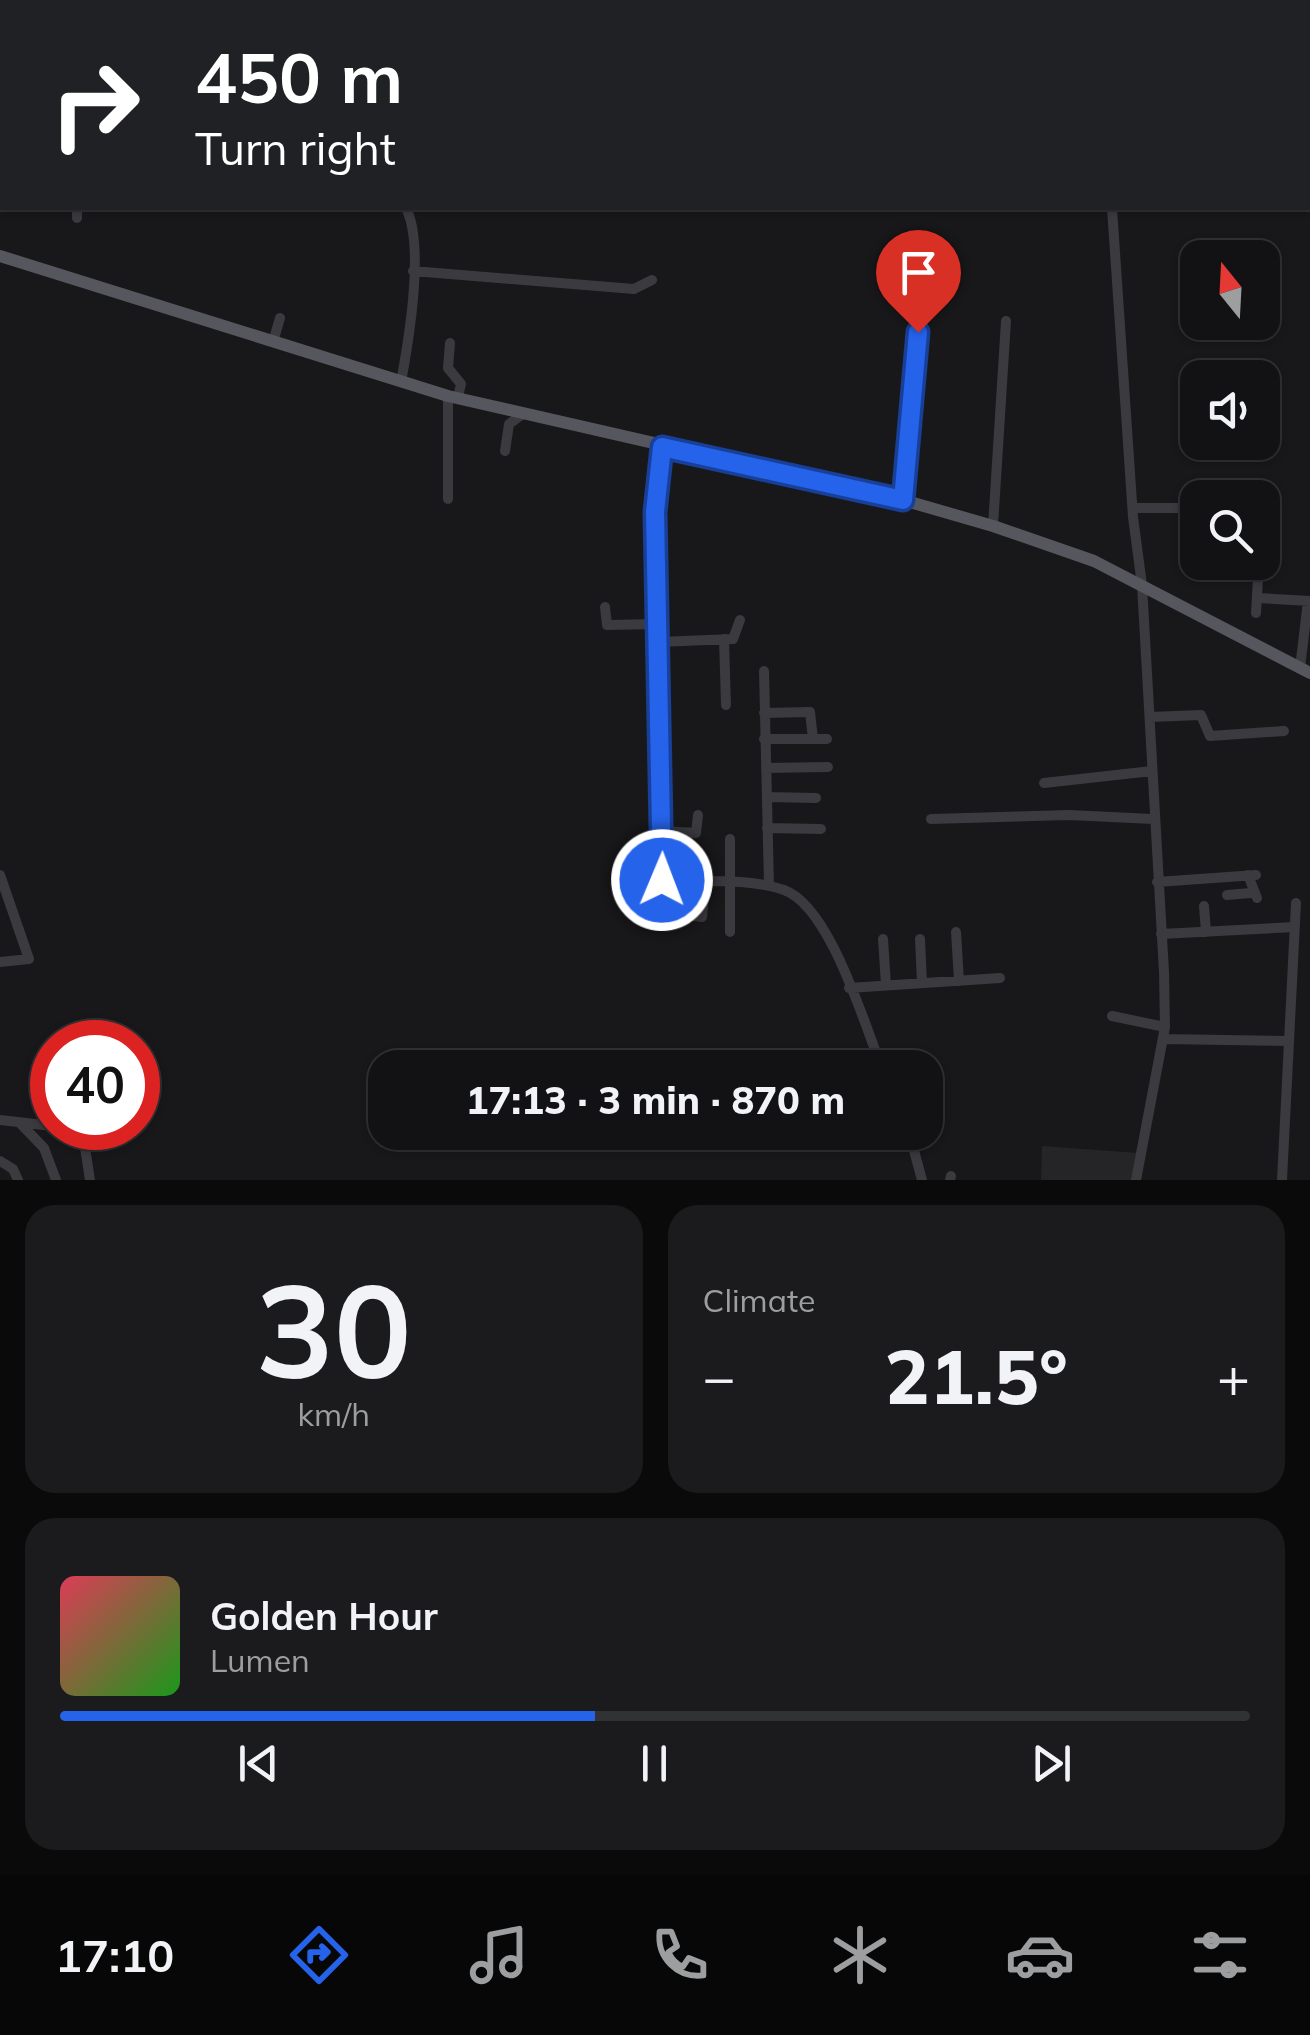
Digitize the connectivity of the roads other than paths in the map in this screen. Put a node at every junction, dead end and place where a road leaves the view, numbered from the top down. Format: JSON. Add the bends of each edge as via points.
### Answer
{"nodes":[{"id":1,"x":407,"y":210,"type":"edge"},
{"id":2,"x":1112,"y":210,"type":"edge"},
{"id":3,"x":0,"y":256,"type":"edge"},
{"id":4,"x":412,"y":271,"type":"junction"},
{"id":5,"x":652,"y":280,"type":"dead end"},
{"id":6,"x":917,"y":308,"type":"dead end"},
{"id":7,"x":280,"y":318,"type":"dead end"},
{"id":8,"x":1006,"y":322,"type":"dead end"},
{"id":9,"x":273,"y":342,"type":"junction"},
{"id":10,"x":450,"y":343,"type":"dead end"},
{"id":11,"x":401,"y":382,"type":"junction"},
{"id":12,"x":453,"y":396,"type":"junction"},
{"id":13,"x":523,"y":414,"type":"junction"},
{"id":14,"x":662,"y":447,"type":"junction"},
{"id":15,"x":505,"y":451,"type":"dead end"},
{"id":16,"x":448,"y":498,"type":"dead end"},
{"id":17,"x":903,"y":500,"type":"junction"},
{"id":18,"x":1133,"y":508,"type":"junction"},
{"id":19,"x":1180,"y":508,"type":"edge"},
{"id":20,"x":993,"y":526,"type":"junction"},
{"id":21,"x":1258,"y":580,"type":"edge"},
{"id":22,"x":1142,"y":585,"type":"junction"},
{"id":23,"x":1258,"y":598,"type":"junction"},
{"id":24,"x":1309,"y":601,"type":"edge"},
{"id":25,"x":605,"y":607,"type":"dead end"},
{"id":26,"x":1256,"y":613,"type":"dead end"},
{"id":27,"x":740,"y":620,"type":"dead end"},
{"id":28,"x":657,"y":624,"type":"junction"},
{"id":29,"x":724,"y":639,"type":"junction"},
{"id":30,"x":658,"y":642,"type":"junction"},
{"id":31,"x":1308,"y":646,"type":"edge"},
{"id":32,"x":764,"y":671,"type":"dead end"},
{"id":33,"x":1305,"y":671,"type":"edge"},
{"id":34,"x":726,"y":705,"type":"dead end"},
{"id":35,"x":764,"y":712,"type":"junction"},
{"id":36,"x":1150,"y":717,"type":"junction"},
{"id":37,"x":1284,"y":731,"type":"dead end"},
{"id":38,"x":813,"y":739,"type":"junction"},
{"id":39,"x":827,"y":739,"type":"dead end"},
{"id":40,"x":764,"y":740,"type":"junction"},
{"id":41,"x":828,"y":766,"type":"dead end"},
{"id":42,"x":766,"y":768,"type":"junction"},
{"id":43,"x":1152,"y":770,"type":"junction"},
{"id":44,"x":1044,"y":782,"type":"dead end"},
{"id":45,"x":766,"y":798,"type":"junction"},
{"id":46,"x":816,"y":798,"type":"dead end"},
{"id":47,"x":698,"y":816,"type":"dead end"},
{"id":48,"x":930,"y":819,"type":"dead end"},
{"id":49,"x":1154,"y":819,"type":"junction"},
{"id":50,"x":767,"y":828,"type":"junction"},
{"id":51,"x":820,"y":829,"type":"dead end"},
{"id":52,"x":663,"y":831,"type":"junction"},
{"id":53,"x":730,"y":839,"type":"dead end"},
{"id":54,"x":0,"y":875,"type":"edge"},
{"id":55,"x":730,"y":882,"type":"junction"},
{"id":56,"x":1157,"y":882,"type":"junction"},
{"id":57,"x":705,"y":884,"type":"junction"},
{"id":58,"x":769,"y":886,"type":"junction"},
{"id":59,"x":1227,"y":895,"type":"dead end"},
{"id":60,"x":1296,"y":902,"type":"dead end"},
{"id":61,"x":1204,"y":906,"type":"dead end"},
{"id":62,"x":694,"y":916,"type":"dead end"},
{"id":63,"x":1294,"y":927,"type":"junction"},
{"id":64,"x":730,"y":932,"type":"dead end"},
{"id":65,"x":956,"y":932,"type":"dead end"},
{"id":66,"x":1206,"y":932,"type":"junction"},
{"id":67,"x":1161,"y":934,"type":"junction"},
{"id":68,"x":883,"y":940,"type":"dead end"},
{"id":69,"x":920,"y":940,"type":"dead end"},
{"id":70,"x":0,"y":962,"type":"edge"},
{"id":71,"x":1000,"y":978,"type":"dead end"},
{"id":72,"x":959,"y":980,"type":"junction"},
{"id":73,"x":922,"y":983,"type":"junction"},
{"id":74,"x":886,"y":985,"type":"junction"},
{"id":75,"x":849,"y":988,"type":"junction"},
{"id":76,"x":1112,"y":1016,"type":"dead end"},
{"id":77,"x":1165,"y":1026,"type":"junction"},
{"id":78,"x":1163,"y":1039,"type":"junction"},
{"id":79,"x":1289,"y":1041,"type":"junction"},
{"id":80,"x":875,"y":1050,"type":"edge"},
{"id":81,"x":0,"y":1120,"type":"edge"},
{"id":82,"x":19,"y":1122,"type":"junction"},
{"id":83,"x":30,"y":1123,"type":"edge"},
{"id":84,"x":85,"y":1150,"type":"edge"},
{"id":85,"x":914,"y":1150,"type":"edge"},
{"id":86,"x":0,"y":1162,"type":"edge"},
{"id":87,"x":18,"y":1180,"type":"edge"},
{"id":88,"x":56,"y":1180,"type":"edge"},
{"id":89,"x":90,"y":1180,"type":"edge"},
{"id":90,"x":922,"y":1180,"type":"edge"},
{"id":91,"x":1136,"y":1180,"type":"edge"},
{"id":92,"x":1282,"y":1180,"type":"edge"}],
"edges":[{"from":1,"to":4,"type":"street"},
{"from":2,"to":18,"type":"street"},
{"from":3,"to":9,"type":"main road"},
{"from":4,"to":5,"type":"street","via":[[634,289]]},
{"from":4,"to":11,"type":"street"},
{"from":6,"to":17,"type":"street"},
{"from":7,"to":9,"type":"street"},
{"from":8,"to":20,"type":"street"},
{"from":9,"to":11,"type":"main road"},
{"from":10,"to":12,"type":"street","via":[[448,368],[460,384]]},
{"from":11,"to":12,"type":"main road"},
{"from":12,"to":13,"type":"main road"},
{"from":12,"to":16,"type":"street"},
{"from":13,"to":14,"type":"main road"},
{"from":13,"to":15,"type":"street","via":[[510,424]]},
{"from":14,"to":17,"type":"main road"},
{"from":14,"to":28,"type":"street","via":[[655,512]]},
{"from":17,"to":20,"type":"main road"},
{"from":18,"to":19,"type":"street"},
{"from":18,"to":22,"type":"street"},
{"from":20,"to":22,"type":"main road"},
{"from":21,"to":23,"type":"street"},
{"from":22,"to":33,"type":"main road"},
{"from":22,"to":36,"type":"street"},
{"from":23,"to":24,"type":"street"},
{"from":23,"to":26,"type":"street"},
{"from":24,"to":31,"type":"street"},
{"from":25,"to":28,"type":"street","via":[[607,625]]},
{"from":27,"to":29,"type":"street","via":[[733,639]]},
{"from":28,"to":30,"type":"street"},
{"from":29,"to":30,"type":"street"},
{"from":29,"to":34,"type":"street"},
{"from":30,"to":52,"type":"street"},
{"from":31,"to":33,"type":"street"},
{"from":32,"to":35,"type":"street"},
{"from":35,"to":38,"type":"street","via":[[810,712]]},
{"from":35,"to":40,"type":"street"},
{"from":36,"to":37,"type":"street","via":[[1200,714],[1210,736]]},
{"from":36,"to":43,"type":"street"},
{"from":38,"to":39,"type":"street"},
{"from":38,"to":40,"type":"street"},
{"from":40,"to":42,"type":"street"},
{"from":41,"to":42,"type":"street"},
{"from":42,"to":45,"type":"street"},
{"from":43,"to":44,"type":"street"},
{"from":43,"to":49,"type":"street"},
{"from":45,"to":46,"type":"street"},
{"from":45,"to":50,"type":"street"},
{"from":47,"to":52,"type":"street","via":[[696,833]]},
{"from":48,"to":49,"type":"street"},
{"from":49,"to":56,"type":"street"},
{"from":50,"to":51,"type":"street"},
{"from":50,"to":58,"type":"street"},
{"from":52,"to":57,"type":"street","via":[[662,880]]},
{"from":53,"to":55,"type":"street"},
{"from":54,"to":70,"type":"street","via":[[29,959]]},
{"from":55,"to":57,"type":"street"},
{"from":55,"to":58,"type":"street"},
{"from":55,"to":64,"type":"street"},
{"from":56,"to":59,"type":"street","via":[[1252,875],[1254,896]]},
{"from":56,"to":67,"type":"street"},
{"from":57,"to":62,"type":"street","via":[[702,917]]},
{"from":58,"to":75,"type":"street","via":[[802,901],[825,932]]},
{"from":60,"to":63,"type":"street"},
{"from":61,"to":66,"type":"street"},
{"from":63,"to":66,"type":"street"},
{"from":63,"to":79,"type":"street"},
{"from":65,"to":72,"type":"street"},
{"from":66,"to":67,"type":"street"},
{"from":67,"to":77,"type":"street"},
{"from":68,"to":74,"type":"street"},
{"from":69,"to":73,"type":"street"},
{"from":71,"to":72,"type":"street"},
{"from":72,"to":73,"type":"street"},
{"from":73,"to":74,"type":"street"},
{"from":74,"to":75,"type":"street"},
{"from":75,"to":80,"type":"street"},
{"from":76,"to":77,"type":"street"},
{"from":77,"to":78,"type":"street"},
{"from":78,"to":79,"type":"street"},
{"from":78,"to":91,"type":"street"},
{"from":79,"to":92,"type":"street"},
{"from":81,"to":82,"type":"street"},
{"from":82,"to":83,"type":"street"},
{"from":82,"to":88,"type":"street","via":[[44,1148]]},
{"from":84,"to":89,"type":"street"},
{"from":85,"to":90,"type":"street"},
{"from":86,"to":87,"type":"street"}]}
